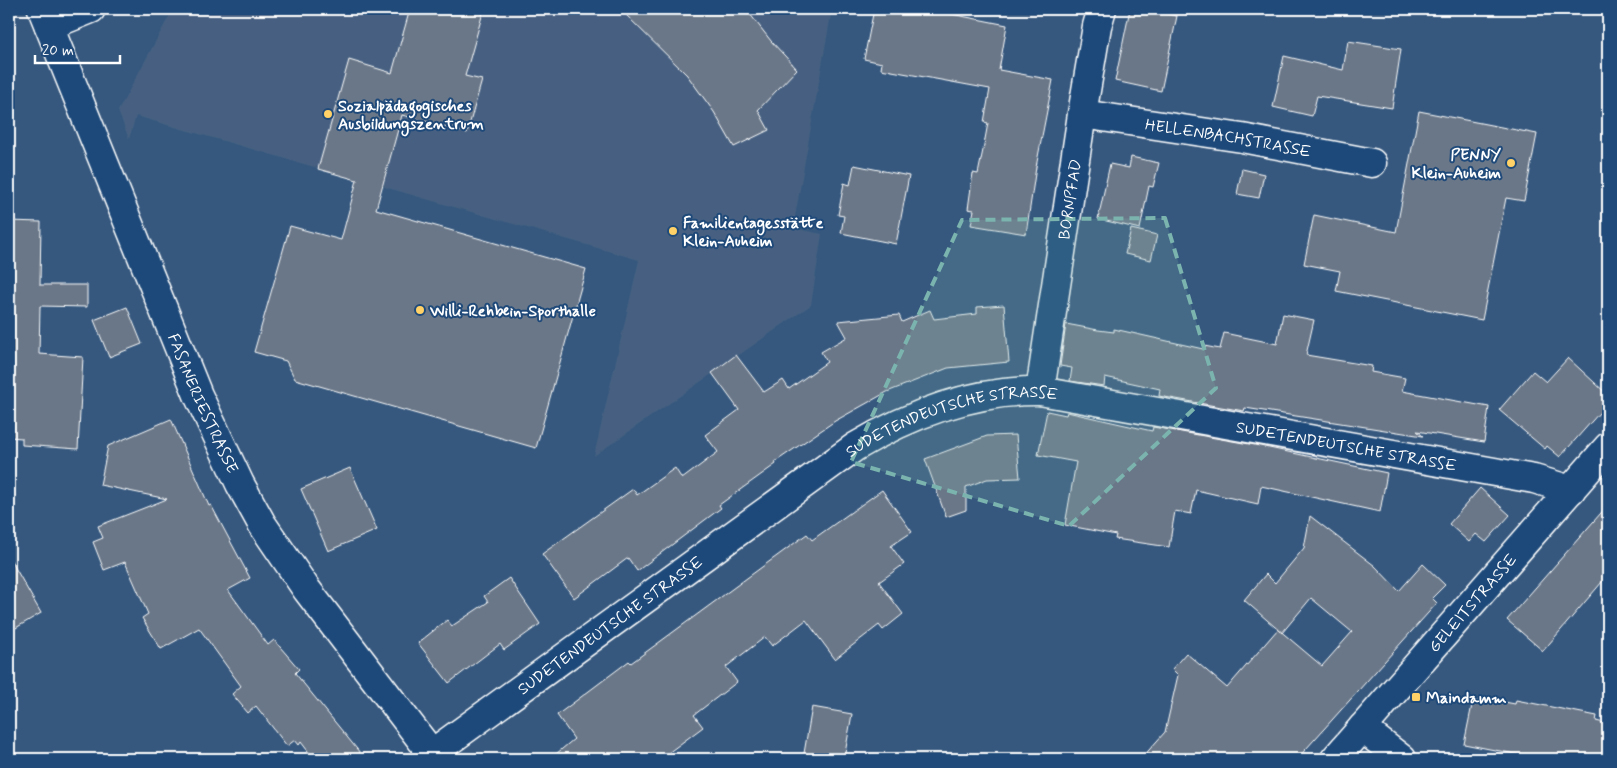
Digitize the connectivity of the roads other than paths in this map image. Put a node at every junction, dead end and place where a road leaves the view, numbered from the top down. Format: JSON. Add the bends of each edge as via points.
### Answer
{"nodes":[{"id":1,"x":90,"y":9,"type":"edge"},
{"id":2,"x":1102,"y":9,"type":"edge"},
{"id":3,"x":46,"y":17,"type":"edge"},
{"id":4,"x":1082,"y":114,"type":"junction"},
{"id":5,"x":1372,"y":163,"type":"dead end"},
{"id":6,"x":1040,"y":391,"type":"junction"},
{"id":7,"x":1608,"y":447,"type":"edge"},
{"id":8,"x":1571,"y":490,"type":"junction"},
{"id":9,"x":1362,"y":728,"type":"junction"},
{"id":10,"x":431,"y":757,"type":"edge"},
{"id":11,"x":1335,"y":759,"type":"edge"},
{"id":12,"x":1402,"y":759,"type":"edge"}],
"edges":[{"from":1,"to":3,"type":"street"},
{"from":2,"to":4,"type":"street","name":"BORNPFAD"},
{"from":3,"to":10,"type":"street","name":"FASANERIESTRASSE","via":[[190,377],[240,484],[262,524],[307,590]]},
{"from":4,"to":5,"type":"street","name":"HELLENBACHSTRASSE","via":[[1242,138]]},
{"from":4,"to":6,"type":"street","name":"BORNPFAD"},
{"from":6,"to":8,"type":"street","name":"SUDETENDEUTSCHE STRASSE","via":[[1534,479]]},
{"from":6,"to":10,"type":"street","name":"SUDETENDEUTSCHE STRASSE","via":[[1013,391],[950,404],[883,430]]},
{"from":7,"to":8,"type":"street","name":"GELEITSTRASSE"},
{"from":8,"to":9,"type":"street","name":"GELEITSTRASSE"},
{"from":9,"to":11,"type":"street","name":"GELEITSTRASSE"},
{"from":9,"to":12,"type":"street"}]}
